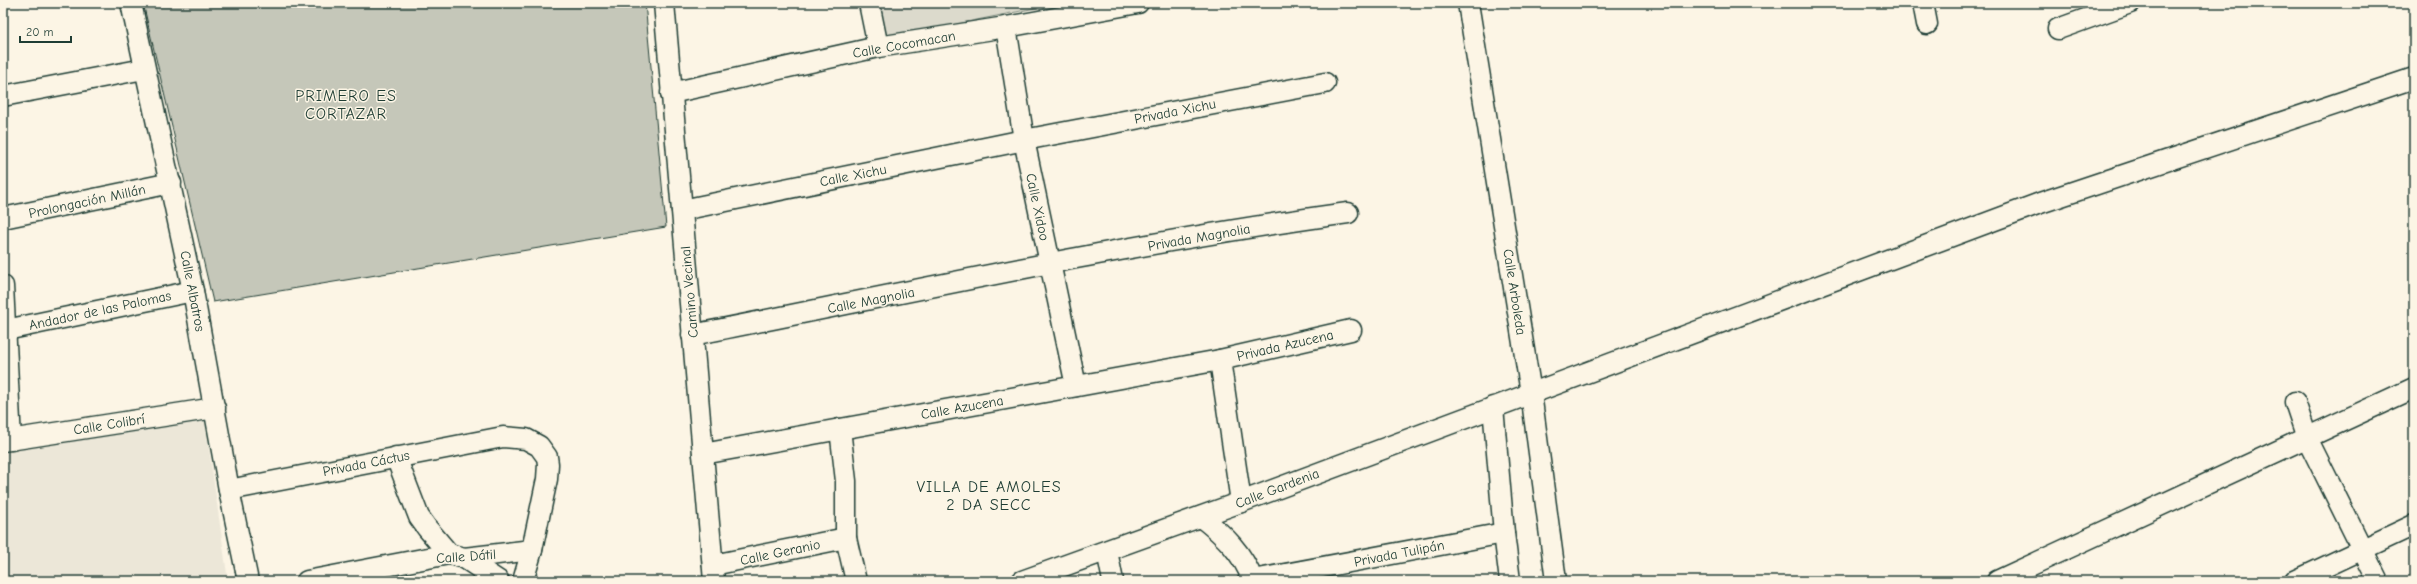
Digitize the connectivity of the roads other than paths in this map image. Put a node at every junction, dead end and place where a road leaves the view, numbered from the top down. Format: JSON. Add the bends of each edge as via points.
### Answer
{"nodes":[{"id":1,"x":131,"y":3,"type":"edge"},
{"id":2,"x":664,"y":3,"type":"edge"},
{"id":3,"x":869,"y":3,"type":"edge"},
{"id":4,"x":1137,"y":3,"type":"edge"},
{"id":5,"x":1468,"y":3,"type":"edge"},
{"id":6,"x":1923,"y":3,"type":"edge"},
{"id":7,"x":2130,"y":3,"type":"edge"},
{"id":8,"x":1927,"y":24,"type":"dead end"},
{"id":9,"x":1006,"y":28,"type":"junction"},
{"id":10,"x":2058,"y":30,"type":"dead end"},
{"id":11,"x":878,"y":47,"type":"junction"},
{"id":12,"x":144,"y":69,"type":"junction"},
{"id":13,"x":2414,"y":78,"type":"edge"},
{"id":14,"x":1326,"y":82,"type":"dead end"},
{"id":15,"x":671,"y":93,"type":"junction"},
{"id":16,"x":3,"y":96,"type":"edge"},
{"id":17,"x":1024,"y":140,"type":"junction"},
{"id":18,"x":171,"y":183,"type":"junction"},
{"id":19,"x":682,"y":210,"type":"junction"},
{"id":20,"x":1348,"y":213,"type":"dead end"},
{"id":21,"x":3,"y":218,"type":"edge"},
{"id":22,"x":1050,"y":264,"type":"junction"},
{"id":23,"x":3,"y":286,"type":"edge"},
{"id":24,"x":193,"y":291,"type":"junction"},
{"id":25,"x":6,"y":330,"type":"junction"},
{"id":26,"x":1351,"y":330,"type":"dead end"},
{"id":27,"x":692,"y":335,"type":"junction"},
{"id":28,"x":1220,"y":360,"type":"junction"},
{"id":29,"x":1076,"y":386,"type":"junction"},
{"id":30,"x":2414,"y":388,"type":"edge"},
{"id":31,"x":1531,"y":393,"type":"junction"},
{"id":32,"x":2294,"y":402,"type":"dead end"},
{"id":33,"x":1493,"y":407,"type":"junction"},
{"id":34,"x":215,"y":408,"type":"junction"},
{"id":35,"x":840,"y":429,"type":"junction"},
{"id":36,"x":2307,"y":438,"type":"junction"},
{"id":37,"x":7,"y":441,"type":"edge"},
{"id":38,"x":703,"y":454,"type":"junction"},
{"id":39,"x":396,"y":457,"type":"junction"},
{"id":40,"x":229,"y":490,"type":"junction"},
{"id":41,"x":1241,"y":502,"type":"junction"},
{"id":42,"x":1201,"y":516,"type":"junction"},
{"id":43,"x":2414,"y":525,"type":"edge"},
{"id":44,"x":1504,"y":533,"type":"junction"},
{"id":45,"x":846,"y":538,"type":"junction"},
{"id":46,"x":2362,"y":549,"type":"junction"},
{"id":47,"x":532,"y":550,"type":"junction"},
{"id":48,"x":1107,"y":551,"type":"junction"},
{"id":49,"x":457,"y":556,"type":"junction"},
{"id":50,"x":714,"y":573,"type":"edge"},
{"id":51,"x":248,"y":581,"type":"edge"},
{"id":52,"x":307,"y":581,"type":"edge"},
{"id":53,"x":499,"y":581,"type":"edge"},
{"id":54,"x":523,"y":581,"type":"edge"},
{"id":55,"x":856,"y":581,"type":"edge"},
{"id":56,"x":1022,"y":581,"type":"edge"},
{"id":57,"x":1112,"y":581,"type":"edge"},
{"id":58,"x":1252,"y":581,"type":"edge"},
{"id":59,"x":1510,"y":581,"type":"edge"},
{"id":60,"x":1556,"y":581,"type":"edge"},
{"id":61,"x":1997,"y":581,"type":"edge"},
{"id":62,"x":2295,"y":581,"type":"edge"},
{"id":63,"x":2378,"y":581,"type":"edge"}],
"edges":[{"from":1,"to":12,"type":"street","name":"Calle Albatros"},
{"from":2,"to":15,"type":"street","name":"Camino Vecinal"},
{"from":3,"to":11,"type":"street"},
{"from":4,"to":9,"type":"street","name":"Calle Cocomacan"},
{"from":5,"to":31,"type":"street","name":"Calle Arboleda"},
{"from":6,"to":8,"type":"street"},
{"from":7,"to":10,"type":"street"},
{"from":9,"to":11,"type":"street","name":"Calle Cocomacan"},
{"from":9,"to":17,"type":"street","name":"Calle Xidoo"},
{"from":11,"to":15,"type":"street","name":"Calle Cocomacan"},
{"from":12,"to":16,"type":"street"},
{"from":12,"to":18,"type":"street","name":"Calle Albatros"},
{"from":13,"to":31,"type":"street","name":"Calle Gardenia","via":[[2040,203]]},
{"from":14,"to":17,"type":"street","name":"Privada Xichu"},
{"from":15,"to":19,"type":"street","name":"Camino Vecinal"},
{"from":17,"to":19,"type":"street","name":"Calle Xichu"},
{"from":17,"to":22,"type":"street","name":"Calle Xidoo"},
{"from":18,"to":21,"type":"street","name":"Prolongación Millán"},
{"from":18,"to":24,"type":"street","name":"Calle Albatros"},
{"from":19,"to":27,"type":"street","name":"Camino Vecinal"},
{"from":20,"to":22,"type":"street","name":"Privada Magnolia"},
{"from":22,"to":27,"type":"street","name":"Calle Magnolia"},
{"from":22,"to":29,"type":"street","name":"Calle Xidoo"},
{"from":23,"to":25,"type":"street"},
{"from":24,"to":25,"type":"street","name":"Andador de las Palomas"},
{"from":24,"to":34,"type":"street","name":"Calle Albatros"},
{"from":25,"to":37,"type":"street"},
{"from":26,"to":28,"type":"street","name":"Privada Azucena"},
{"from":27,"to":38,"type":"street","name":"Camino Vecinal"},
{"from":28,"to":29,"type":"street","name":"Calle Azucena"},
{"from":28,"to":41,"type":"street"},
{"from":29,"to":35,"type":"street","name":"Calle Azucena"},
{"from":30,"to":36,"type":"street"},
{"from":31,"to":33,"type":"street","name":"Calle Gardenia"},
{"from":31,"to":60,"type":"street","name":"Calle Arboleda"},
{"from":32,"to":36,"type":"street"},
{"from":33,"to":41,"type":"street","name":"Calle Gardenia"},
{"from":33,"to":44,"type":"street"},
{"from":34,"to":37,"type":"street","name":"Calle Colibrí"},
{"from":34,"to":40,"type":"street","name":"Calle Albatros"},
{"from":35,"to":38,"type":"street","name":"Calle Azucena"},
{"from":35,"to":45,"type":"street","via":[[846,481]]},
{"from":36,"to":46,"type":"street"},
{"from":36,"to":61,"type":"street"},
{"from":38,"to":50,"type":"street","name":"Camino Vecinal"},
{"from":39,"to":40,"type":"street","name":"Privada Cáctus"},
{"from":39,"to":47,"type":"street","name":"Privada Cáctus","via":[[502,437],[526,439],[538,446],[547,457],[547,479]]},
{"from":39,"to":49,"type":"street","via":[[419,516]]},
{"from":40,"to":51,"type":"street","name":"Calle Albatros"},
{"from":41,"to":42,"type":"street","name":"Calle Gardenia"},
{"from":42,"to":48,"type":"street","name":"Calle Gardenia"},
{"from":42,"to":58,"type":"street","via":[[1229,539],[1245,563]]},
{"from":43,"to":46,"type":"street"},
{"from":44,"to":58,"type":"street","name":"Privada Tulipán"},
{"from":44,"to":59,"type":"street"},
{"from":45,"to":50,"type":"street","name":"Calle Geranio"},
{"from":45,"to":55,"type":"street"},
{"from":46,"to":62,"type":"street"},
{"from":46,"to":63,"type":"street"},
{"from":47,"to":49,"type":"street","name":"Calle Dátil"},
{"from":47,"to":54,"type":"street","name":"Privada Cáctus"},
{"from":48,"to":56,"type":"street","name":"Calle Gardenia"},
{"from":48,"to":57,"type":"street"},
{"from":49,"to":52,"type":"street","name":"Calle Dátil"},
{"from":49,"to":53,"type":"street"}]}
